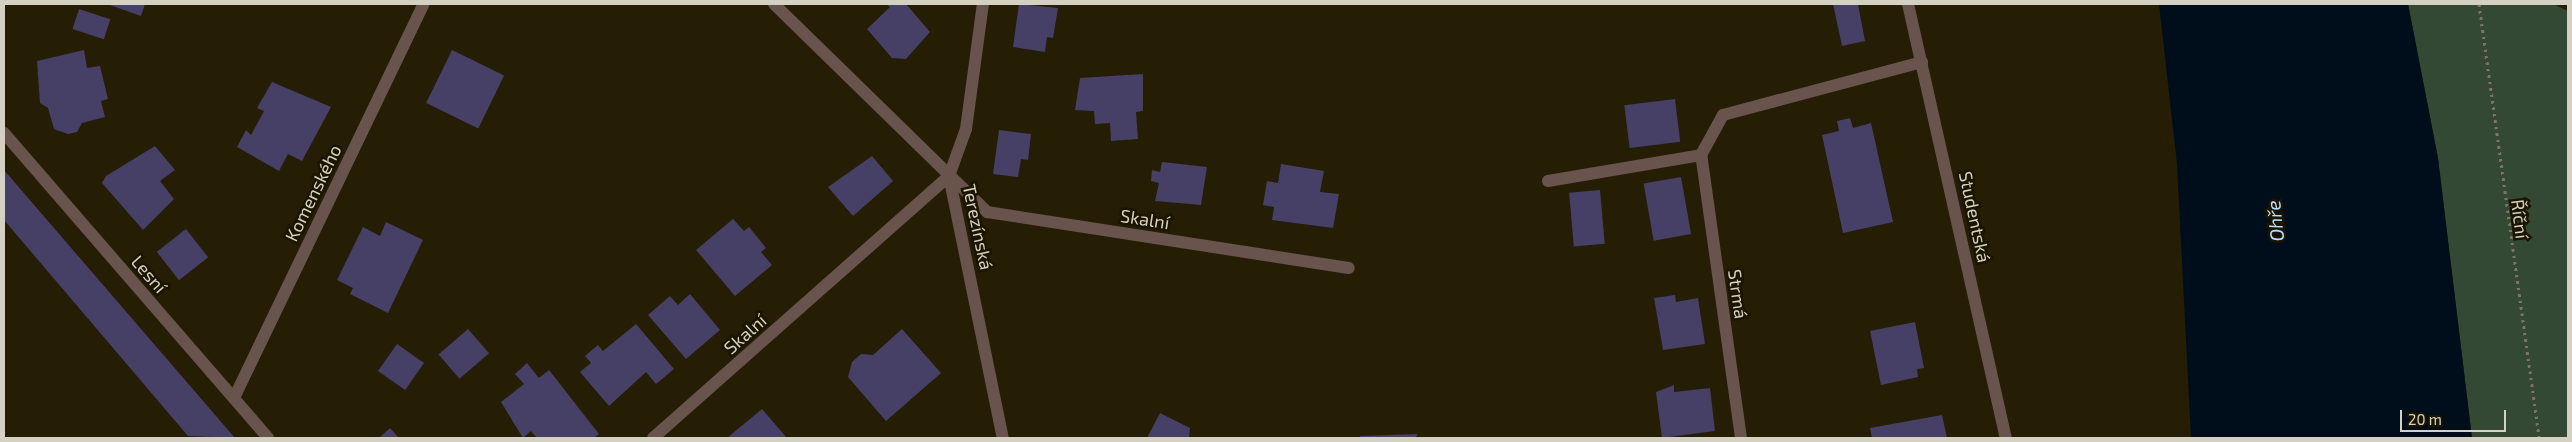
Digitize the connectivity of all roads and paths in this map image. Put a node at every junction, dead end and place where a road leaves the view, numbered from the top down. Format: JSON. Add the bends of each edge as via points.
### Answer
{"nodes":[{"id":1,"x":424,"y":4,"type":"edge"},
{"id":2,"x":774,"y":4,"type":"edge"},
{"id":3,"x":983,"y":4,"type":"edge"},
{"id":4,"x":1908,"y":4,"type":"edge"},
{"id":5,"x":2479,"y":4,"type":"edge"},
{"id":6,"x":1922,"y":62,"type":"junction"},
{"id":7,"x":4,"y":133,"type":"edge"},
{"id":8,"x":1701,"y":155,"type":"junction"},
{"id":9,"x":949,"y":176,"type":"junction"},
{"id":10,"x":1548,"y":181,"type":"dead end"},
{"id":11,"x":1349,"y":268,"type":"dead end"},
{"id":12,"x":234,"y":398,"type":"junction"},
{"id":13,"x":268,"y":438,"type":"edge"},
{"id":14,"x":653,"y":438,"type":"edge"},
{"id":15,"x":1003,"y":438,"type":"edge"},
{"id":16,"x":1741,"y":438,"type":"edge"},
{"id":17,"x":2006,"y":438,"type":"edge"},
{"id":18,"x":2538,"y":438,"type":"edge"}],
"edges":[{"from":1,"to":12,"type":"street","name":"Komenského"},
{"from":2,"to":9,"type":"street","name":"Terezínská"},
{"from":3,"to":9,"type":"street","name":"Skalní","via":[[966,129]]},
{"from":4,"to":6,"type":"street","name":"Studentská"},
{"from":5,"to":18,"type":"path","name":"Říční"},
{"from":6,"to":8,"type":"street","via":[[1723,115]]},
{"from":6,"to":17,"type":"street","name":"Studentská"},
{"from":7,"to":12,"type":"street","name":"Lesní"},
{"from":8,"to":10,"type":"street"},
{"from":8,"to":16,"type":"street","name":"Strmá"},
{"from":9,"to":11,"type":"street","name":"Skalní","via":[[987,212]]},
{"from":9,"to":14,"type":"street","name":"Skalní"},
{"from":9,"to":15,"type":"street","name":"Terezínská"},
{"from":12,"to":13,"type":"street","name":"Lesní"}]}
